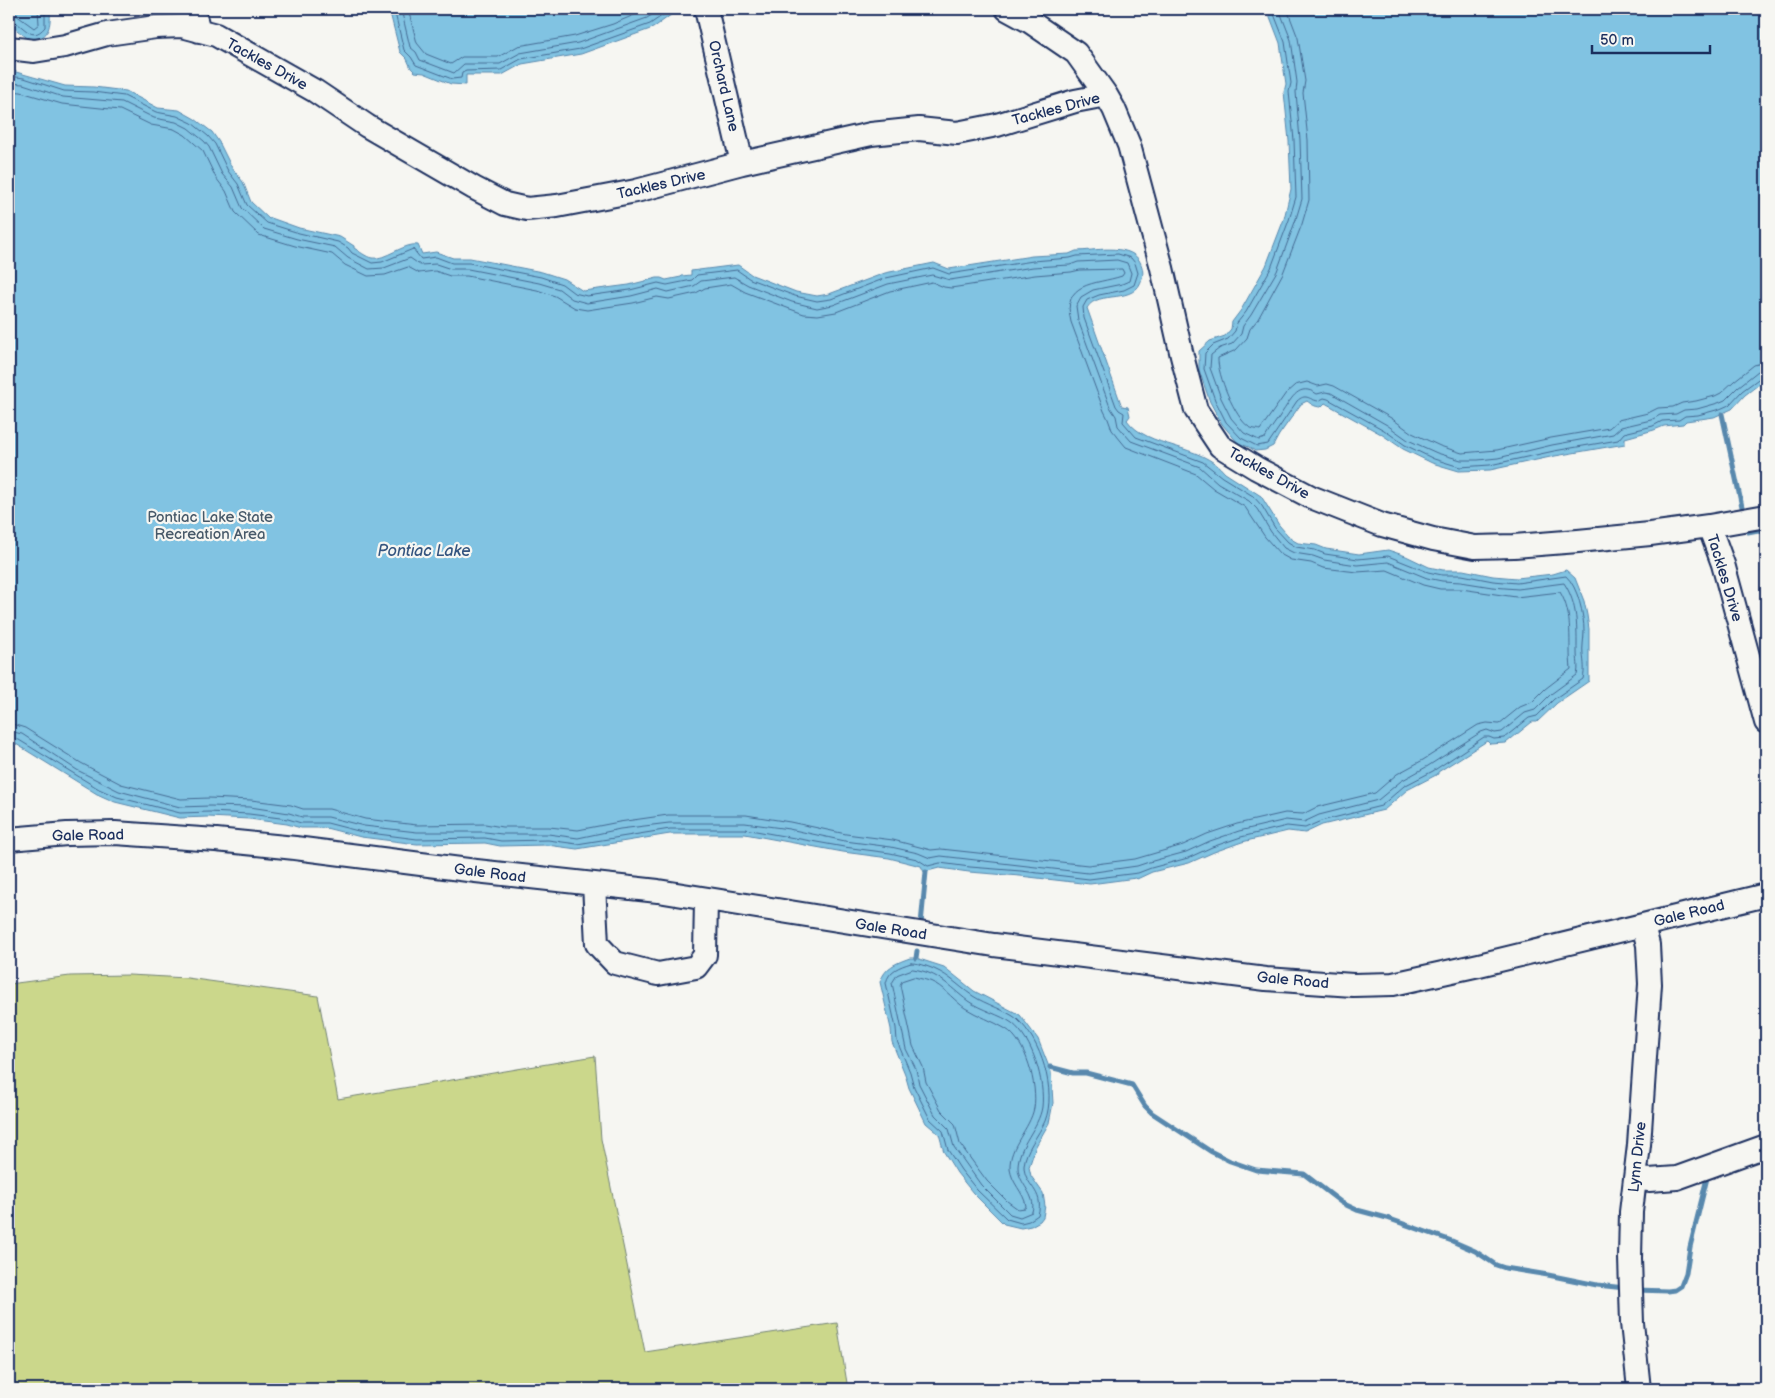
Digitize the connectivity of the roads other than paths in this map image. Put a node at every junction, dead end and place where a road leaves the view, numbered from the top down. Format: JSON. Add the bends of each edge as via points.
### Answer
{"nodes":[{"id":1,"x":193,"y":9,"type":"edge"},
{"id":2,"x":706,"y":9,"type":"edge"},
{"id":3,"x":1007,"y":9,"type":"edge"},
{"id":4,"x":199,"y":31,"type":"junction"},
{"id":5,"x":9,"y":48,"type":"edge"},
{"id":6,"x":1106,"y":95,"type":"junction"},
{"id":7,"x":742,"y":163,"type":"junction"},
{"id":8,"x":1766,"y":516,"type":"edge"},
{"id":9,"x":1710,"y":526,"type":"junction"},
{"id":10,"x":1766,"y":722,"type":"edge"},
{"id":11,"x":9,"y":839,"type":"edge"},
{"id":12,"x":594,"y":884,"type":"junction"},
{"id":13,"x":1766,"y":895,"type":"edge"},
{"id":14,"x":706,"y":899,"type":"junction"},
{"id":15,"x":1643,"y":925,"type":"junction"},
{"id":16,"x":1766,"y":1146,"type":"edge"},
{"id":17,"x":1635,"y":1178,"type":"junction"},
{"id":18,"x":1639,"y":1389,"type":"edge"}],
"edges":[{"from":1,"to":4,"type":"street"},
{"from":2,"to":7,"type":"street","name":"Orchard Lane"},
{"from":3,"to":6,"type":"street","via":[[1029,20],[1076,53]]},
{"from":4,"to":5,"type":"street","name":"Tackles Drive","via":[[182,26],[156,27],[107,34],[34,51]]},
{"from":4,"to":7,"type":"street","name":"Tackles Drive","via":[[216,35],[307,86],[367,126],[505,204],[527,209],[557,206],[636,191]]},
{"from":6,"to":7,"type":"street","name":"Tackles Drive","via":[[957,133],[919,129],[870,134]]},
{"from":6,"to":9,"type":"street","name":"Tackles Drive","via":[[1128,145],[1196,410],[1220,446],[1310,497],[1382,525],[1475,546],[1578,541]]},
{"from":8,"to":9,"type":"street"},
{"from":9,"to":10,"type":"street","name":"Tackles Drive","via":[[1724,564]]},
{"from":11,"to":12,"type":"street","name":"Gale Road","via":[[115,834],[216,840]]},
{"from":12,"to":14,"type":"street","name":"Gale Road"},
{"from":12,"to":14,"type":"street","via":[[597,944],[615,963],[658,974],[696,967],[705,955]]},
{"from":13,"to":15,"type":"street","name":"Gale Road"},
{"from":14,"to":15,"type":"street","name":"Gale Road","via":[[994,946],[1266,979],[1353,985],[1393,984]]},
{"from":15,"to":17,"type":"street","name":"Lynn Drive","via":[[1648,945],[1650,984]]},
{"from":16,"to":17,"type":"street","via":[[1677,1178]]},
{"from":17,"to":18,"type":"street","name":"Lynn Drive","via":[[1630,1258]]}]}
